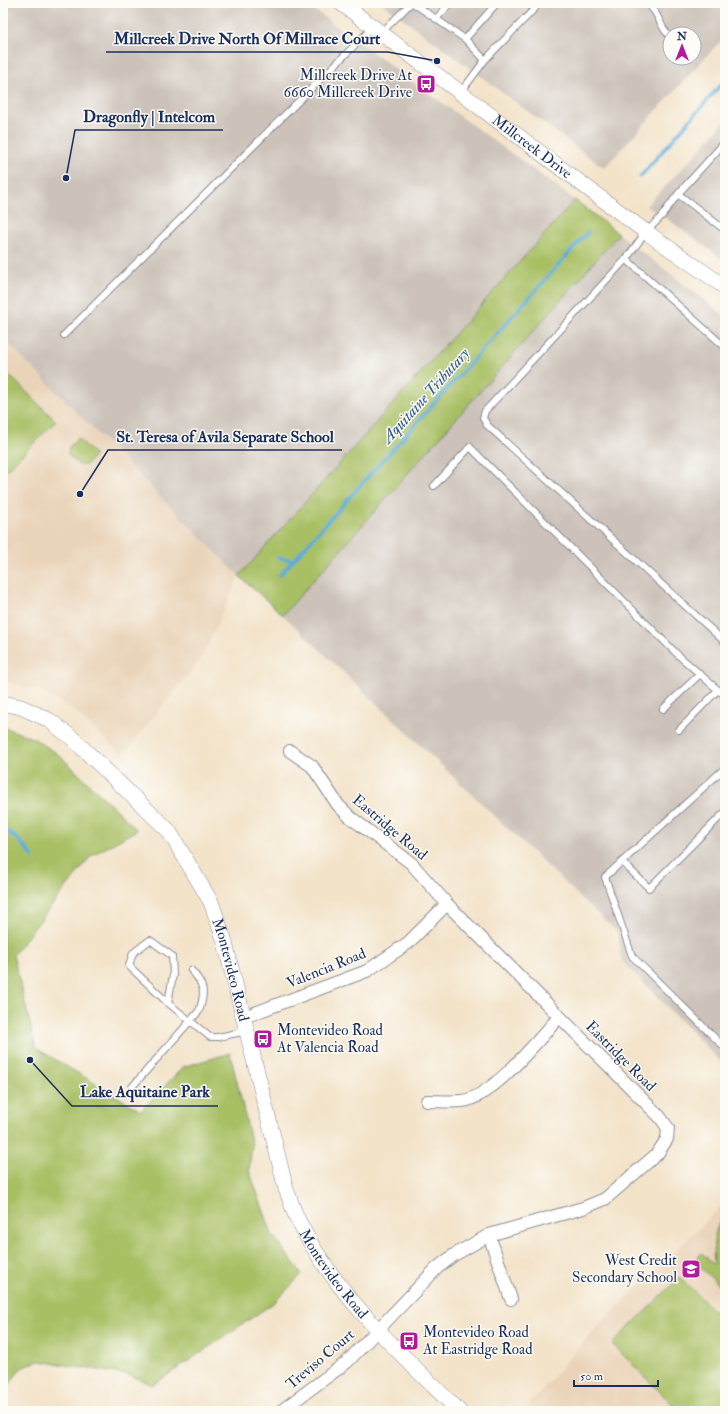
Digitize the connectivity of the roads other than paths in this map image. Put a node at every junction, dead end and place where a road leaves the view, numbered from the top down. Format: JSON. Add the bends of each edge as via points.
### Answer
{"nodes":[{"id":1,"x":341,"y":3,"type":"edge"},
{"id":2,"x":412,"y":3,"type":"edge"},
{"id":3,"x":450,"y":3,"type":"edge"},
{"id":4,"x":497,"y":3,"type":"edge"},
{"id":5,"x":540,"y":3,"type":"edge"},
{"id":6,"x":647,"y":3,"type":"edge"},
{"id":7,"x":436,"y":18,"type":"junction"},
{"id":8,"x":662,"y":26,"type":"edge"},
{"id":9,"x":377,"y":29,"type":"junction"},
{"id":10,"x":465,"y":39,"type":"junction"},
{"id":11,"x":485,"y":60,"type":"junction"},
{"id":12,"x":460,"y":93,"type":"junction"},
{"id":13,"x":725,"y":142,"type":"edge"},
{"id":14,"x":678,"y":194,"type":"junction"},
{"id":15,"x":725,"y":230,"type":"edge"},
{"id":16,"x":646,"y":232,"type":"junction"},
{"id":17,"x":626,"y":259,"type":"junction"},
{"id":18,"x":725,"y":287,"type":"edge"},
{"id":19,"x":64,"y":335,"type":"dead end"},
{"id":20,"x":725,"y":347,"type":"edge"},
{"id":21,"x":434,"y":486,"type":"dead end"},
{"id":22,"x":725,"y":642,"type":"edge"},
{"id":23,"x":699,"y":675,"type":"junction"},
{"id":24,"x":718,"y":690,"type":"junction"},
{"id":25,"x":725,"y":696,"type":"edge"},
{"id":26,"x":3,"y":703,"type":"edge"},
{"id":27,"x":663,"y":709,"type":"dead end"},
{"id":28,"x":680,"y":730,"type":"dead end"},
{"id":29,"x":290,"y":751,"type":"dead end"},
{"id":30,"x":725,"y":768,"type":"edge"},
{"id":31,"x":725,"y":812,"type":"edge"},
{"id":32,"x":622,"y":862,"type":"junction"},
{"id":33,"x":447,"y":904,"type":"junction"},
{"id":34,"x":191,"y":970,"type":"dead end"},
{"id":35,"x":168,"y":1003,"type":"junction"},
{"id":36,"x":559,"y":1017,"type":"junction"},
{"id":37,"x":191,"y":1020,"type":"junction"},
{"id":38,"x":245,"y":1024,"type":"junction"},
{"id":39,"x":725,"y":1048,"type":"edge"},
{"id":40,"x":132,"y":1087,"type":"dead end"},
{"id":41,"x":428,"y":1101,"type":"dead end"},
{"id":42,"x":489,"y":1235,"type":"junction"},
{"id":43,"x":511,"y":1299,"type":"dead end"},
{"id":44,"x":377,"y":1330,"type":"junction"},
{"id":45,"x":281,"y":1411,"type":"edge"},
{"id":46,"x":459,"y":1411,"type":"edge"}],
"edges":[{"from":1,"to":9,"type":"street","name":"Millcreek Drive"},
{"from":2,"to":7,"type":"lane"},
{"from":2,"to":9,"type":"lane"},
{"from":3,"to":7,"type":"lane"},
{"from":4,"to":10,"type":"lane"},
{"from":5,"to":11,"type":"lane"},
{"from":6,"to":8,"type":"lane","via":[[656,10]]},
{"from":7,"to":10,"type":"lane"},
{"from":9,"to":12,"type":"street","name":"Millcreek Drive"},
{"from":9,"to":19,"type":"lane"},
{"from":10,"to":11,"type":"lane"},
{"from":11,"to":12,"type":"lane"},
{"from":12,"to":16,"type":"street","name":"Millcreek Drive"},
{"from":13,"to":14,"type":"lane"},
{"from":14,"to":15,"type":"lane"},
{"from":14,"to":16,"type":"lane"},
{"from":16,"to":17,"type":"lane"},
{"from":16,"to":18,"type":"street","name":"Millcreek Drive"},
{"from":17,"to":20,"type":"lane"},
{"from":17,"to":22,"type":"lane","via":[[515,377],[485,411],[484,418],[487,425]]},
{"from":21,"to":23,"type":"lane","via":[[470,447]]},
{"from":23,"to":24,"type":"lane"},
{"from":23,"to":27,"type":"lane"},
{"from":24,"to":25,"type":"lane"},
{"from":24,"to":28,"type":"lane"},
{"from":26,"to":38,"type":"street","name":"Montevideo Road","via":[[49,720],[72,738],[169,831],[211,902],[224,939]]},
{"from":29,"to":33,"type":"street","name":"Eastridge Road","via":[[312,766],[338,805],[350,817],[411,863]]},
{"from":30,"to":32,"type":"lane"},
{"from":31,"to":32,"type":"lane","via":[[649,888]]},
{"from":32,"to":39,"type":"lane","via":[[605,877],[632,956]]},
{"from":33,"to":36,"type":"street","name":"Eastridge Road"},
{"from":33,"to":38,"type":"street","name":"Valencia Road","via":[[408,943],[367,971]]},
{"from":34,"to":37,"type":"lane","via":[[200,979],[203,987],[203,1000],[199,1011]]},
{"from":35,"to":35,"type":"lane","via":[[129,966],[133,953],[150,940],[172,956],[173,975]]},
{"from":35,"to":37,"type":"lane"},
{"from":36,"to":41,"type":"street","via":[[489,1088],[462,1101]]},
{"from":36,"to":42,"type":"street","name":"Eastridge Road","via":[[660,1118],[668,1128],[668,1139],[657,1154],[605,1199],[583,1208]]},
{"from":37,"to":38,"type":"lane","via":[[210,1037],[218,1038]]},
{"from":37,"to":40,"type":"lane"},
{"from":38,"to":44,"type":"street","name":"Montevideo Road","via":[[286,1189],[297,1219],[316,1254],[336,1282]]},
{"from":42,"to":43,"type":"street"},
{"from":42,"to":44,"type":"street","name":"Eastridge Road","via":[[437,1268]]},
{"from":44,"to":45,"type":"street","name":"Treviso Court","via":[[347,1362]]},
{"from":44,"to":46,"type":"street","name":"Montevideo Road"}]}
